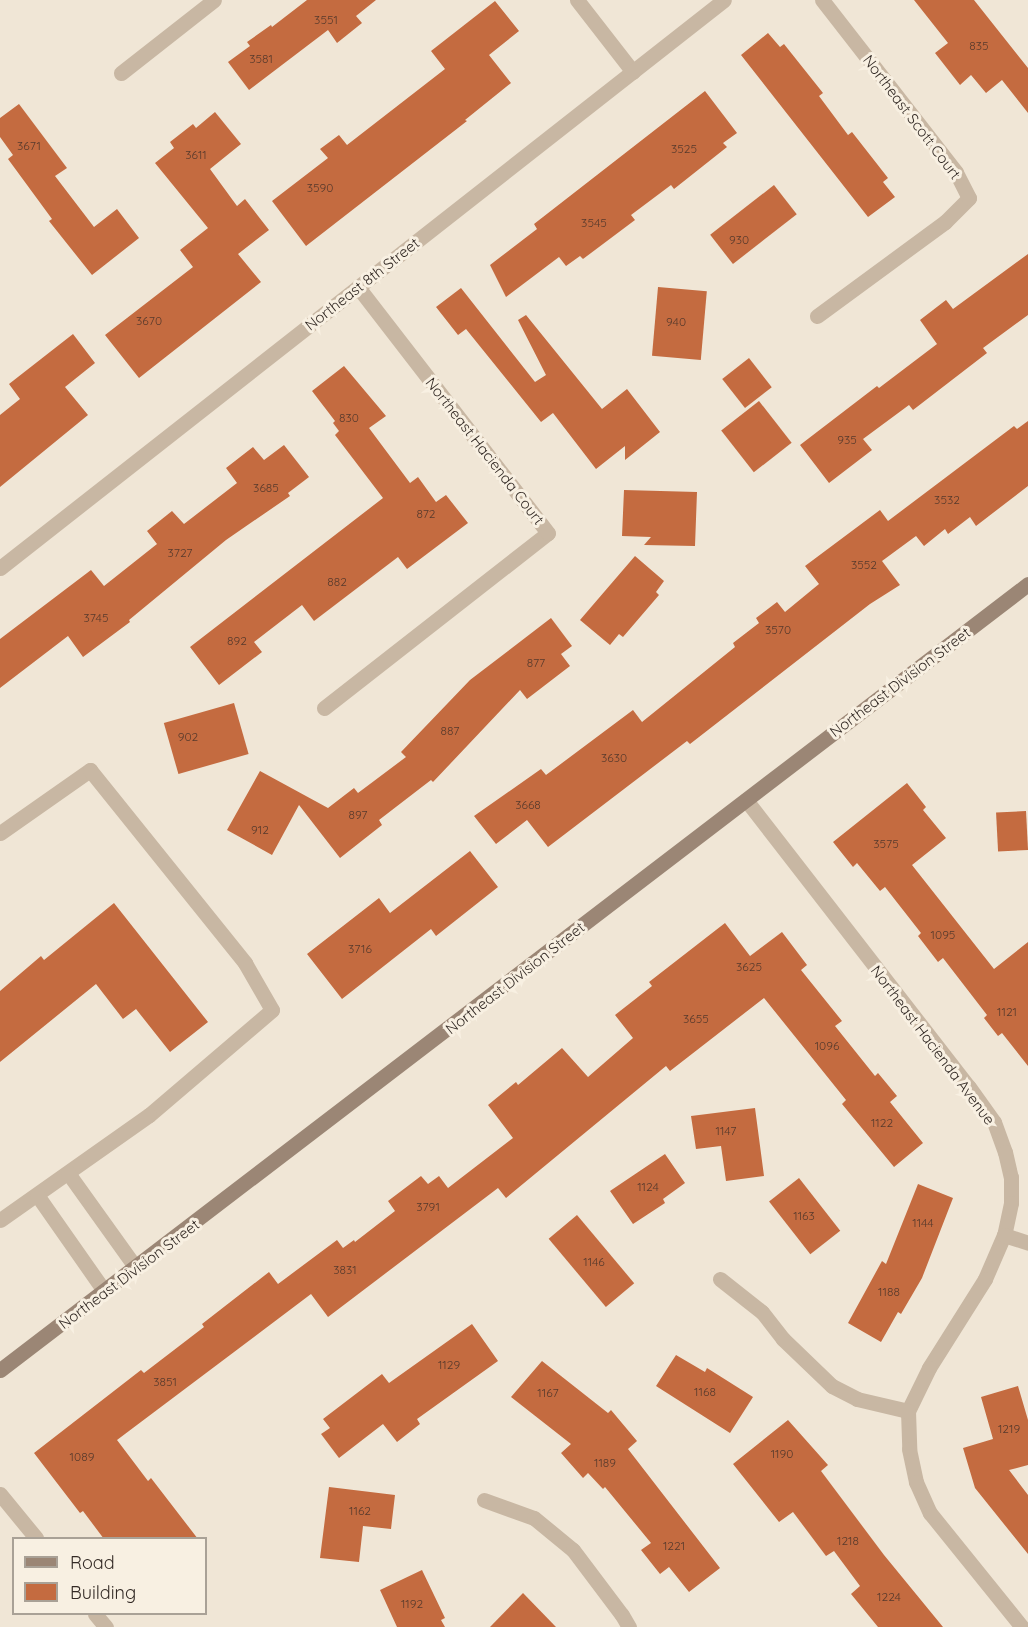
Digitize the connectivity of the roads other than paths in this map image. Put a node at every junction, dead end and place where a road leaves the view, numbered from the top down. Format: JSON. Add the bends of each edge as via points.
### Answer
{"nodes":[{"id":1,"x":214,"y":0,"type":"edge"},
{"id":2,"x":577,"y":0,"type":"edge"},
{"id":3,"x":724,"y":0,"type":"edge"},
{"id":4,"x":822,"y":0,"type":"edge"},
{"id":5,"x":633,"y":72,"type":"junction"},
{"id":6,"x":121,"y":73,"type":"dead end"},
{"id":7,"x":358,"y":287,"type":"junction"},
{"id":8,"x":817,"y":316,"type":"dead end"},
{"id":9,"x":0,"y":567,"type":"edge"},
{"id":10,"x":1028,"y":584,"type":"edge"},
{"id":11,"x":324,"y":708,"type":"dead end"},
{"id":12,"x":747,"y":800,"type":"junction"},
{"id":13,"x":0,"y":833,"type":"edge"},
{"id":14,"x":68,"y":1173,"type":"junction"},
{"id":15,"x":37,"y":1195,"type":"junction"},
{"id":16,"x":0,"y":1220,"type":"edge"},
{"id":17,"x":1004,"y":1235,"type":"junction"},
{"id":18,"x":1028,"y":1243,"type":"edge"},
{"id":19,"x":136,"y":1268,"type":"junction"},
{"id":20,"x":720,"y":1279,"type":"dead end"},
{"id":21,"x":105,"y":1292,"type":"junction"},
{"id":22,"x":0,"y":1370,"type":"edge"},
{"id":23,"x":908,"y":1412,"type":"junction"},
{"id":24,"x":0,"y":1494,"type":"edge"},
{"id":25,"x":484,"y":1500,"type":"dead end"},
{"id":26,"x":34,"y":1537,"type":"edge"},
{"id":27,"x":96,"y":1615,"type":"edge"},
{"id":28,"x":106,"y":1627,"type":"edge"},
{"id":29,"x":628,"y":1627,"type":"edge"},
{"id":30,"x":1022,"y":1627,"type":"edge"}],
"edges":[{"from":1,"to":6,"type":"street"},
{"from":2,"to":5,"type":"street"},
{"from":3,"to":5,"type":"street","name":"Northeast 8th Street"},
{"from":4,"to":8,"type":"street","name":"Northeast Scott Court","via":[[956,172],[969,198],[945,222]]},
{"from":5,"to":7,"type":"street","name":"Northeast 8th Street"},
{"from":7,"to":9,"type":"street","name":"Northeast 8th Street"},
{"from":7,"to":11,"type":"street","name":"Northeast Hacienda Court","via":[[548,533]]},
{"from":10,"to":12,"type":"street","name":"Northeast Division Street"},
{"from":12,"to":17,"type":"street","name":"Northeast Hacienda Avenue","via":[[994,1122],[1011,1177],[1011,1203]]},
{"from":12,"to":19,"type":"street","name":"Northeast Division Street"},
{"from":13,"to":14,"type":"street","via":[[90,770],[245,963],[272,1010],[149,1115]]},
{"from":14,"to":15,"type":"street"},
{"from":14,"to":19,"type":"street"},
{"from":15,"to":16,"type":"street"},
{"from":15,"to":21,"type":"street"},
{"from":17,"to":18,"type":"street"},
{"from":17,"to":23,"type":"street","name":"Northeast Hacienda Avenue","via":[[985,1279],[929,1368]]},
{"from":19,"to":21,"type":"street","name":"Northeast Division Street"},
{"from":20,"to":23,"type":"street","via":[[762,1312],[783,1339],[832,1386],[857,1399]]},
{"from":21,"to":22,"type":"street","name":"Northeast Division Street"},
{"from":23,"to":30,"type":"street","via":[[909,1449],[916,1482],[930,1513]]},
{"from":24,"to":26,"type":"street"},
{"from":25,"to":29,"type":"street","via":[[534,1518],[573,1550]]},
{"from":27,"to":28,"type":"street"}]}
